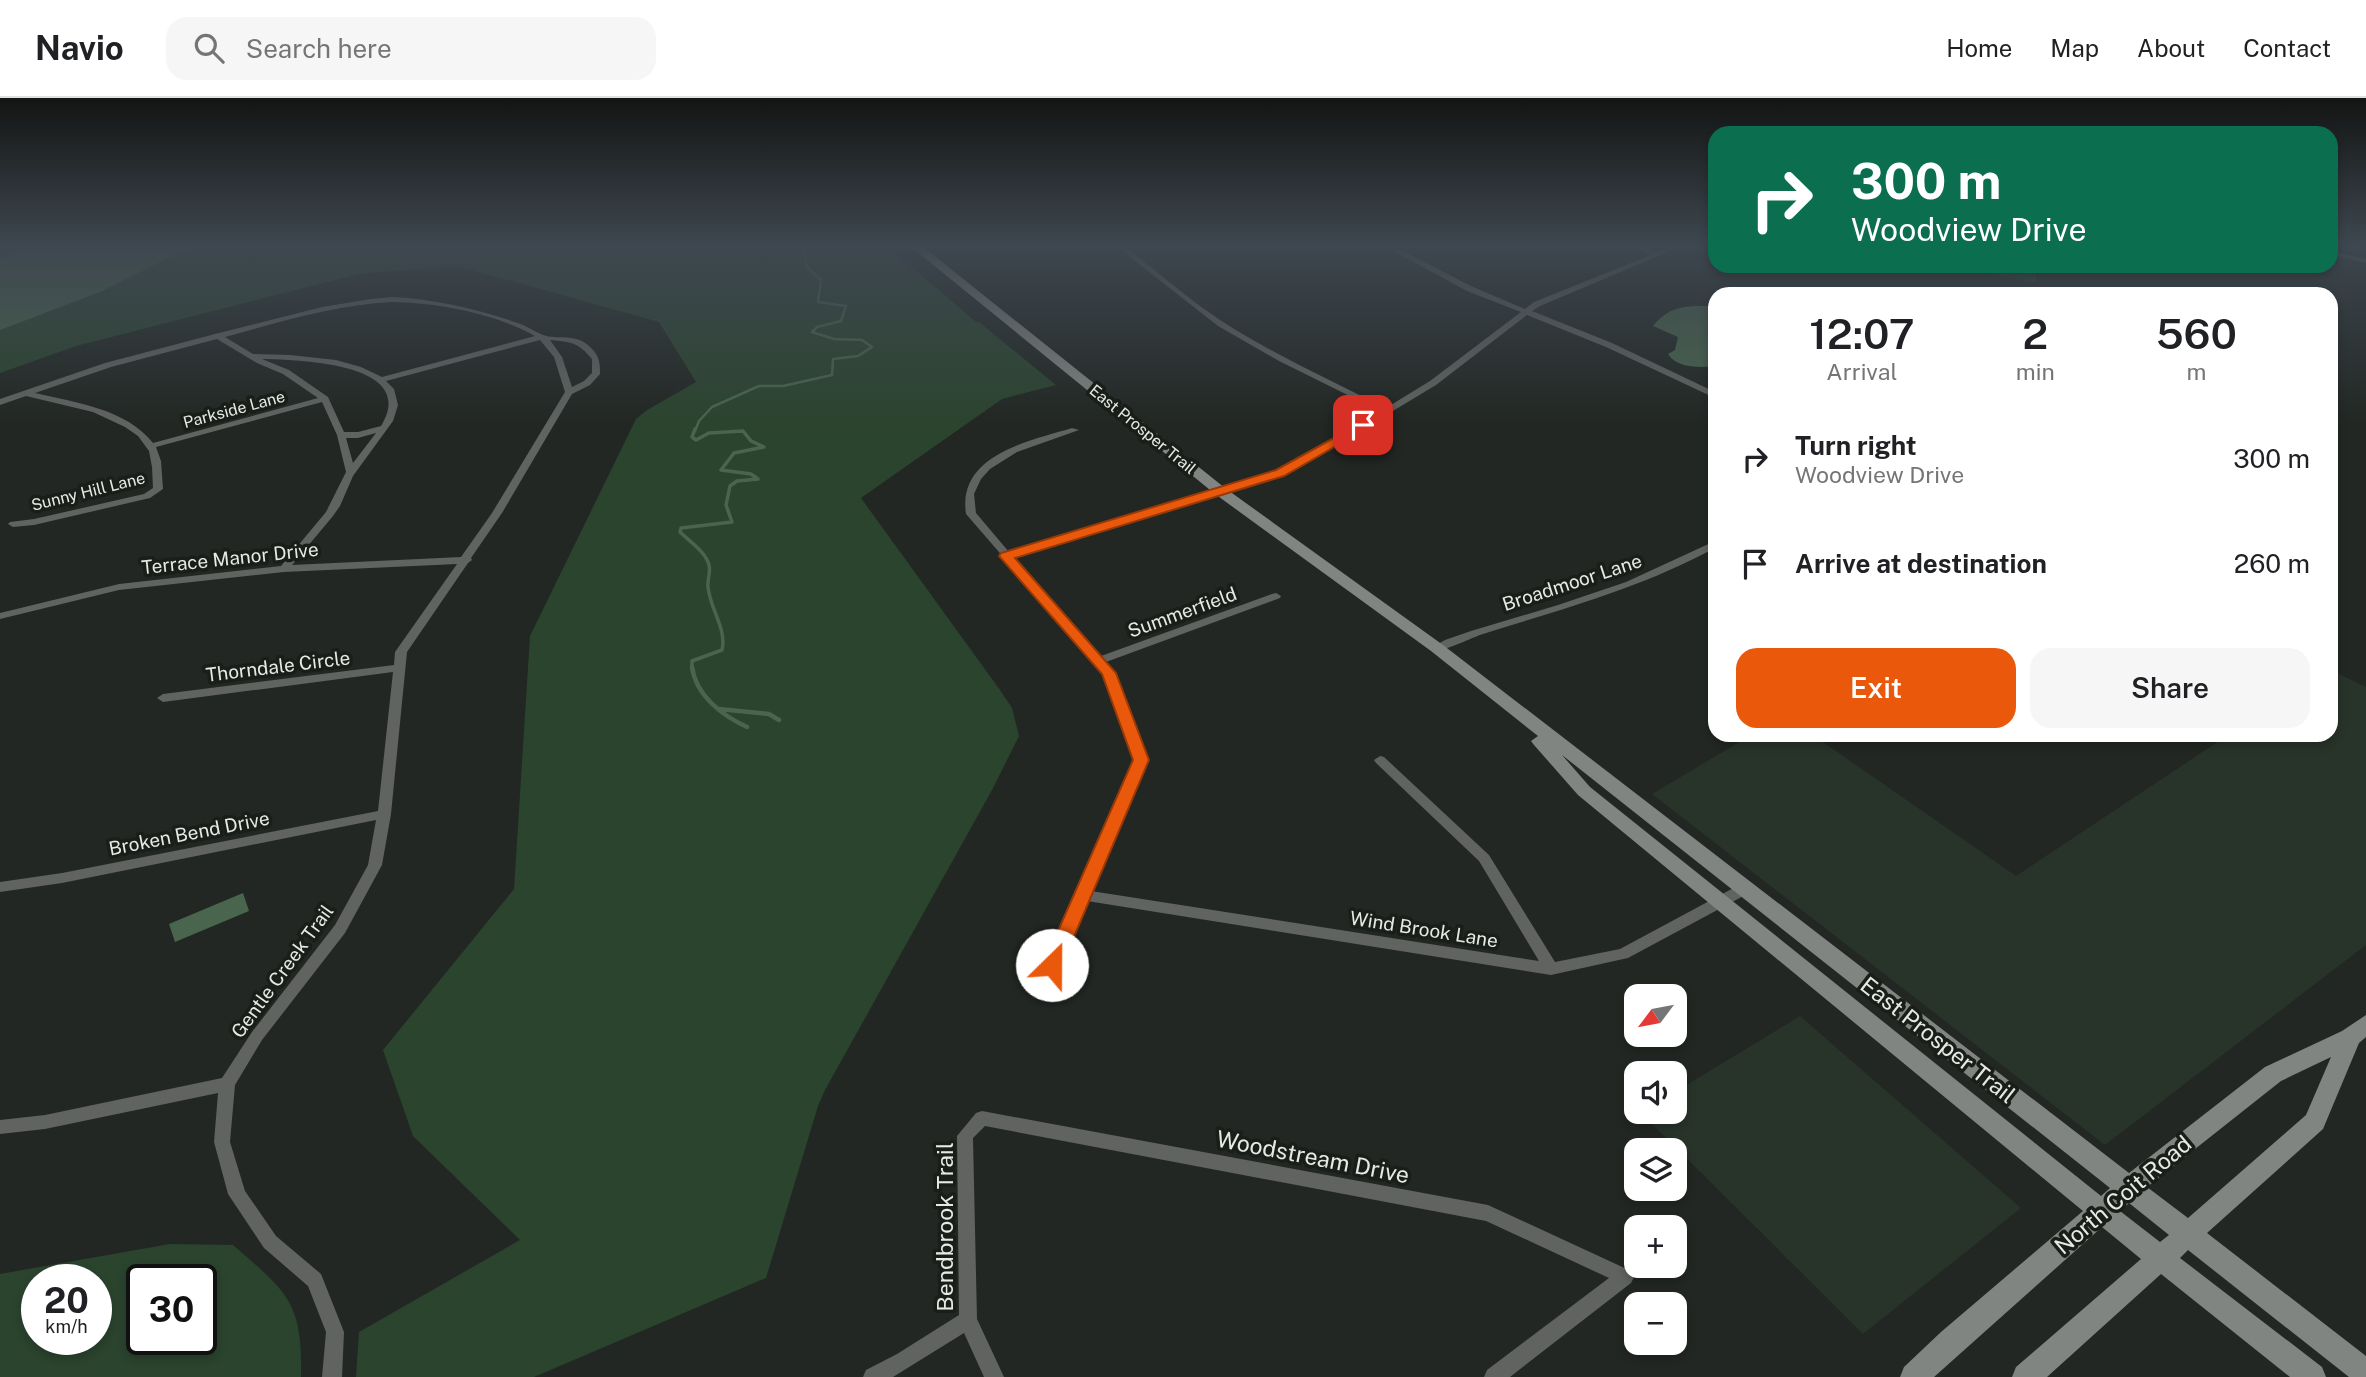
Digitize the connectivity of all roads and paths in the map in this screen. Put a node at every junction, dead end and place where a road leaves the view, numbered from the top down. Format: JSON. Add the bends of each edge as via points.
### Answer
{"nodes":[{"id":1,"x":339,"y":306,"type":"edge"},
{"id":2,"x":452,"y":306,"type":"edge"},
{"id":3,"x":989,"y":306,"type":"edge"},
{"id":4,"x":1194,"y":306,"type":"edge"},
{"id":5,"x":1511,"y":306,"type":"edge"},
{"id":6,"x":1537,"y":306,"type":"edge"},
{"id":7,"x":1525,"y":312,"type":"junction"},
{"id":8,"x":218,"y":336,"type":"junction"},
{"id":9,"x":542,"y":337,"type":"junction"},
{"id":10,"x":254,"y":356,"type":"junction"},
{"id":11,"x":323,"y":359,"type":"junction"},
{"id":12,"x":286,"y":372,"type":"junction"},
{"id":13,"x":382,"y":380,"type":"junction"},
{"id":14,"x":569,"y":392,"type":"junction"},
{"id":15,"x":1708,"y":392,"type":"edge"},
{"id":16,"x":29,"y":394,"type":"junction"},
{"id":17,"x":325,"y":399,"type":"junction"},
{"id":18,"x":0,"y":402,"type":"edge"},
{"id":19,"x":1386,"y":411,"type":"junction"},
{"id":20,"x":383,"y":428,"type":"junction"},
{"id":21,"x":1075,"y":430,"type":"dead end"},
{"id":22,"x":341,"y":435,"type":"junction"},
{"id":23,"x":151,"y":446,"type":"junction"},
{"id":24,"x":351,"y":472,"type":"junction"},
{"id":25,"x":1220,"y":491,"type":"junction"},
{"id":26,"x":13,"y":524,"type":"dead end"},
{"id":27,"x":1708,"y":547,"type":"edge"},
{"id":28,"x":1006,"y":556,"type":"junction"},
{"id":29,"x":467,"y":560,"type":"junction"},
{"id":30,"x":285,"y":569,"type":"junction"},
{"id":31,"x":1276,"y":596,"type":"dead end"},
{"id":32,"x":0,"y":616,"type":"edge"},
{"id":33,"x":1437,"y":648,"type":"junction"},
{"id":34,"x":1100,"y":660,"type":"junction"},
{"id":35,"x":398,"y":668,"type":"junction"},
{"id":36,"x":163,"y":698,"type":"dead end"},
{"id":37,"x":1510,"y":707,"type":"junction"},
{"id":38,"x":1380,"y":760,"type":"dead end"},
{"id":39,"x":384,"y":814,"type":"junction"},
{"id":40,"x":0,"y":887,"type":"edge"},
{"id":41,"x":1744,"y":889,"type":"junction"},
{"id":42,"x":1083,"y":895,"type":"junction"},
{"id":43,"x":1720,"y":902,"type":"junction"},
{"id":44,"x":1052,"y":965,"type":"dead end"},
{"id":45,"x":1551,"y":969,"type":"junction"},
{"id":46,"x":2358,"y":1031,"type":"edge"},
{"id":47,"x":228,"y":1084,"type":"junction"},
{"id":48,"x":982,"y":1118,"type":"joint"},
{"id":49,"x":0,"y":1127,"type":"edge"},
{"id":50,"x":2128,"y":1188,"type":"junction"},
{"id":51,"x":2102,"y":1212,"type":"junction"},
{"id":52,"x":2189,"y":1235,"type":"junction"},
{"id":53,"x":2161,"y":1258,"type":"junction"},
{"id":54,"x":968,"y":1320,"type":"junction"},
{"id":55,"x":2366,"y":1373,"type":"edge"},
{"id":56,"x":332,"y":1377,"type":"edge"},
{"id":57,"x":873,"y":1377,"type":"edge"},
{"id":58,"x":994,"y":1377,"type":"edge"},
{"id":59,"x":1494,"y":1377,"type":"edge"},
{"id":60,"x":1914,"y":1377,"type":"edge"},
{"id":61,"x":2026,"y":1377,"type":"edge"},
{"id":62,"x":2312,"y":1377,"type":"edge"}],
"edges":[{"from":1,"to":8,"type":"street","name":"Gentle Creek Trail"},
{"from":2,"to":9,"type":"street","name":"Gentle Creek Trail"},
{"from":3,"to":25,"type":"main road","name":"East Prosper Trail"},
{"from":4,"to":19,"type":"street","via":[[1308,373]]},
{"from":5,"to":7,"type":"street"},
{"from":6,"to":7,"type":"street"},
{"from":7,"to":15,"type":"street"},
{"from":7,"to":19,"type":"street","via":[[1433,383]]},
{"from":8,"to":10,"type":"street"},
{"from":8,"to":16,"type":"street","name":"Gentle Creek Trail","via":[[108,365]]},
{"from":9,"to":13,"type":"street"},
{"from":9,"to":14,"type":"street","via":[[565,371]]},
{"from":9,"to":14,"type":"street","name":"Gentle Creek Trail","via":[[574,340],[596,359],[596,374]]},
{"from":10,"to":11,"type":"street"},
{"from":10,"to":12,"type":"street"},
{"from":11,"to":12,"type":"street"},
{"from":11,"to":13,"type":"street"},
{"from":12,"to":17,"type":"street"},
{"from":13,"to":20,"type":"street","via":[[391,390],[394,407]]},
{"from":14,"to":29,"type":"street","name":"Gentle Creek Trail"},
{"from":16,"to":18,"type":"street","name":"Gentle Creek Trail"},
{"from":16,"to":23,"type":"street","name":"Sunny Hill Lane","via":[[104,413],[132,428]]},
{"from":17,"to":22,"type":"street"},
{"from":17,"to":23,"type":"street","name":"Parkside Lane"},
{"from":19,"to":25,"type":"street","via":[[1292,468]]},
{"from":20,"to":22,"type":"street"},
{"from":20,"to":24,"type":"street"},
{"from":21,"to":28,"type":"street","via":[[1027,445],[979,473],[969,494],[971,514]]},
{"from":22,"to":24,"type":"street"},
{"from":23,"to":26,"type":"street","name":"Sunny Hill Lane","via":[[158,489],[147,496]]},
{"from":24,"to":30,"type":"street","via":[[336,504]]},
{"from":25,"to":28,"type":"street"},
{"from":25,"to":33,"type":"main road","name":"East Prosper Trail"},
{"from":27,"to":33,"type":"street","name":"Broadmoor Lane","via":[[1614,590],[1475,631]]},
{"from":28,"to":34,"type":"street"},
{"from":29,"to":30,"type":"street","name":"Terrace Manor Drive"},
{"from":29,"to":35,"type":"street","name":"Gentle Creek Trail","via":[[401,652]]},
{"from":30,"to":32,"type":"street","name":"Terrace Manor Drive","via":[[119,587]]},
{"from":31,"to":34,"type":"street","name":"Summerfield"},
{"from":33,"to":37,"type":"main road","name":"East Prosper Trail"},
{"from":34,"to":42,"type":"street","via":[[1141,760]]},
{"from":35,"to":36,"type":"street","name":"Thorndale Circle"},
{"from":35,"to":39,"type":"street","name":"Gentle Creek Trail"},
{"from":37,"to":41,"type":"main road","name":"East Prosper Trail"},
{"from":37,"to":43,"type":"main road","name":"East Prosper Trail","via":[[1584,791]]},
{"from":38,"to":45,"type":"street","via":[[1484,858]]},
{"from":39,"to":40,"type":"street","name":"Broken Bend Drive"},
{"from":39,"to":47,"type":"street","name":"Gentle Creek Trail","via":[[375,865],[340,929],[257,1036]]},
{"from":41,"to":43,"type":"street","name":"Wind Brook Lane"},
{"from":41,"to":50,"type":"main road","name":"East Prosper Trail"},
{"from":42,"to":44,"type":"street"},
{"from":42,"to":45,"type":"street","name":"Wind Brook Lane"},
{"from":43,"to":45,"type":"street","name":"Wind Brook Lane","via":[[1623,954]]},
{"from":43,"to":51,"type":"main road","name":"East Prosper Trail"},
{"from":46,"to":50,"type":"main road","name":"North Coit Road","via":[[2273,1074]]},
{"from":46,"to":52,"type":"main road","name":"North Coit Road","via":[[2315,1122]]},
{"from":47,"to":49,"type":"street"},
{"from":47,"to":56,"type":"street","name":"Gentle Creek Trail","via":[[222,1142],[237,1194],[270,1242],[315,1280],[335,1332]]},
{"from":48,"to":54,"type":"street","name":"Bendbrook Trail","via":[[965,1136]]},
{"from":48,"to":59,"type":"street","name":"Woodstream Drive","via":[[1488,1213],[1625,1277]]},
{"from":50,"to":51,"type":"main road","name":"North Coit Road"},
{"from":50,"to":52,"type":"main road","name":"East Prosper Trail"},
{"from":51,"to":53,"type":"main road","name":"East Prosper Trail"},
{"from":51,"to":60,"type":"main road","name":"North Coit Road"},
{"from":52,"to":53,"type":"main road","name":"North Coit Road"},
{"from":52,"to":55,"type":"main road","name":"East Prosper Trail"},
{"from":53,"to":61,"type":"main road","name":"North Coit Road"},
{"from":53,"to":62,"type":"main road","name":"East Prosper Trail"},
{"from":54,"to":57,"type":"street"},
{"from":54,"to":58,"type":"street","name":"Bendbrook Trail"}]}
